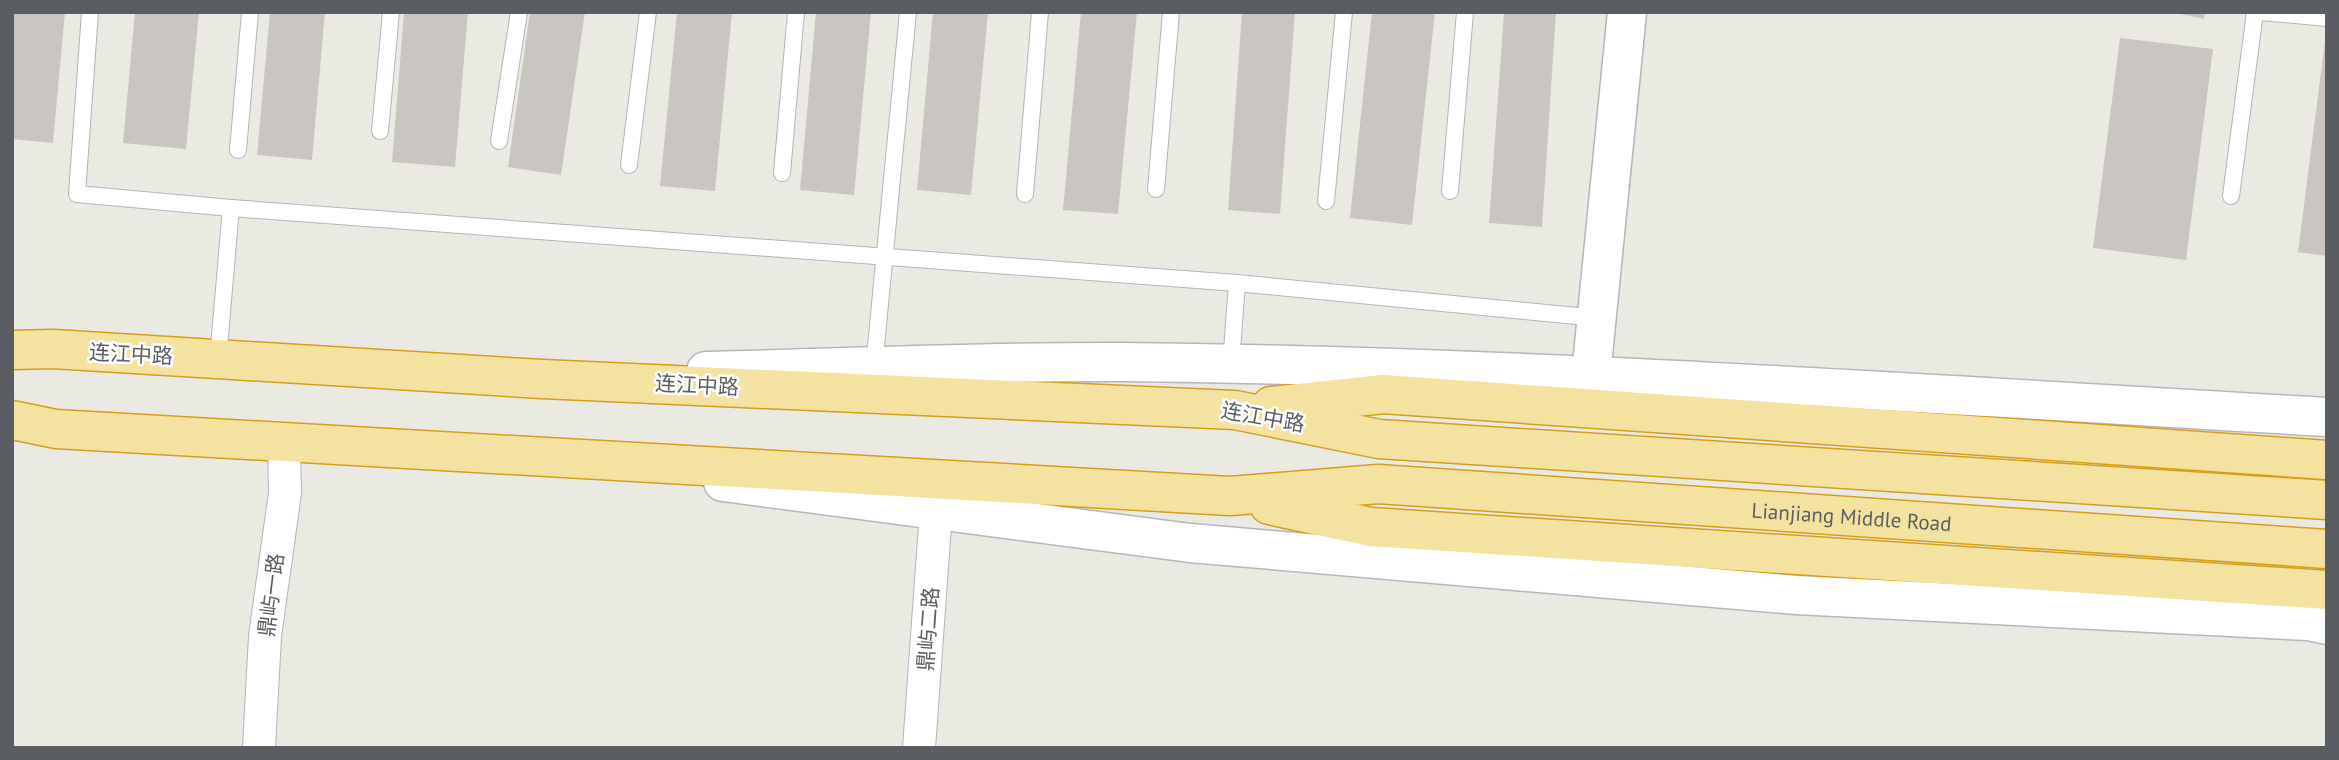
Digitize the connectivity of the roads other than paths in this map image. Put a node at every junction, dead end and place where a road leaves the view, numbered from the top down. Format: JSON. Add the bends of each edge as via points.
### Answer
{"nodes":[{"id":1,"x":90,"y":12,"type":"edge"},
{"id":2,"x":250,"y":12,"type":"edge"},
{"id":3,"x":391,"y":12,"type":"edge"},
{"id":4,"x":519,"y":12,"type":"edge"},
{"id":5,"x":648,"y":12,"type":"edge"},
{"id":6,"x":796,"y":12,"type":"edge"},
{"id":7,"x":908,"y":12,"type":"edge"},
{"id":8,"x":1040,"y":12,"type":"edge"},
{"id":9,"x":1171,"y":12,"type":"edge"},
{"id":10,"x":1344,"y":12,"type":"edge"},
{"id":11,"x":1465,"y":12,"type":"edge"},
{"id":12,"x":1627,"y":12,"type":"edge"},
{"id":13,"x":2255,"y":12,"type":"edge"},
{"id":14,"x":2261,"y":12,"type":"edge"},
{"id":15,"x":2327,"y":18,"type":"edge"},
{"id":16,"x":380,"y":131,"type":"dead end"},
{"id":17,"x":499,"y":141,"type":"dead end"},
{"id":18,"x":238,"y":150,"type":"dead end"},
{"id":19,"x":629,"y":165,"type":"dead end"},
{"id":20,"x":782,"y":173,"type":"dead end"},
{"id":21,"x":1156,"y":189,"type":"dead end"},
{"id":22,"x":1450,"y":191,"type":"dead end"},
{"id":23,"x":1025,"y":194,"type":"dead end"},
{"id":24,"x":2231,"y":196,"type":"dead end"},
{"id":25,"x":1326,"y":201,"type":"dead end"},
{"id":26,"x":231,"y":208,"type":"junction"},
{"id":27,"x":886,"y":257,"type":"junction"},
{"id":28,"x":1237,"y":283,"type":"junction"},
{"id":29,"x":1597,"y":318,"type":"junction"},
{"id":30,"x":12,"y":335,"type":"edge"},
{"id":31,"x":52,"y":349,"type":"junction"},
{"id":32,"x":12,"y":350,"type":"edge"},
{"id":33,"x":218,"y":359,"type":"junction"},
{"id":34,"x":1231,"y":365,"type":"junction"},
{"id":35,"x":874,"y":367,"type":"junction"},
{"id":36,"x":1591,"y":375,"type":"junction"},
{"id":37,"x":542,"y":379,"type":"junction"},
{"id":38,"x":1235,"y":410,"type":"junction"},
{"id":39,"x":2327,"y":417,"type":"edge"},
{"id":40,"x":12,"y":421,"type":"edge"},
{"id":41,"x":56,"y":429,"type":"junction"},
{"id":42,"x":12,"y":434,"type":"edge"},
{"id":43,"x":284,"y":442,"type":"junction"},
{"id":44,"x":544,"y":457,"type":"junction"},
{"id":45,"x":2327,"y":460,"type":"edge"},
{"id":46,"x":1230,"y":496,"type":"junction"},
{"id":47,"x":2327,"y":500,"type":"edge"},
{"id":48,"x":936,"y":511,"type":"junction"},
{"id":49,"x":2327,"y":549,"type":"edge"},
{"id":50,"x":2327,"y":590,"type":"edge"},
{"id":51,"x":2327,"y":625,"type":"edge"},
{"id":52,"x":259,"y":748,"type":"edge"},
{"id":53,"x":919,"y":748,"type":"edge"}],
"edges":[{"from":1,"to":26,"type":"lane","via":[[76,194]]},
{"from":2,"to":18,"type":"lane"},
{"from":3,"to":16,"type":"lane"},
{"from":4,"to":17,"type":"lane"},
{"from":5,"to":19,"type":"lane"},
{"from":6,"to":20,"type":"lane"},
{"from":7,"to":27,"type":"lane"},
{"from":8,"to":23,"type":"lane"},
{"from":9,"to":21,"type":"lane"},
{"from":10,"to":25,"type":"lane"},
{"from":11,"to":22,"type":"lane"},
{"from":12,"to":29,"type":"main road"},
{"from":13,"to":24,"type":"lane"},
{"from":14,"to":15,"type":"lane"},
{"from":26,"to":27,"type":"lane"},
{"from":26,"to":33,"type":"lane"},
{"from":27,"to":28,"type":"lane"},
{"from":27,"to":35,"type":"lane"},
{"from":28,"to":29,"type":"lane"},
{"from":28,"to":34,"type":"lane"},
{"from":29,"to":36,"type":"main road"},
{"from":30,"to":31,"type":"main road"},
{"from":31,"to":32,"type":"highway","name":"连江中路"},
{"from":31,"to":33,"type":"highway","name":"连江中路"},
{"from":33,"to":37,"type":"highway","name":"连江中路"},
{"from":34,"to":35,"type":"main road","via":[[1118,362]]},
{"from":34,"to":36,"type":"main road"},
{"from":35,"to":37,"type":"main road"},
{"from":36,"to":39,"type":"main road"},
{"from":37,"to":38,"type":"highway","name":"连江中路"},
{"from":38,"to":45,"type":"highway","via":[[1383,394]]},
{"from":38,"to":47,"type":"highway","name":"连江中路","via":[[1379,439]]},
{"from":40,"to":41,"type":"highway"},
{"from":41,"to":42,"type":"main road"},
{"from":41,"to":43,"type":"highway"},
{"from":43,"to":44,"type":"highway"},
{"from":43,"to":52,"type":"street","name":"鼎屿一路","via":[[285,493],[265,636]]},
{"from":44,"to":46,"type":"highway"},
{"from":44,"to":48,"type":"main road"},
{"from":46,"to":49,"type":"highway","name":"Lianjiang Middle Road","via":[[1378,484]]},
{"from":46,"to":50,"type":"highway","via":[[1371,527]]},
{"from":48,"to":51,"type":"main road","via":[[1190,543],[1796,595]]},
{"from":48,"to":53,"type":"street","name":"鼎屿二路"}]}
